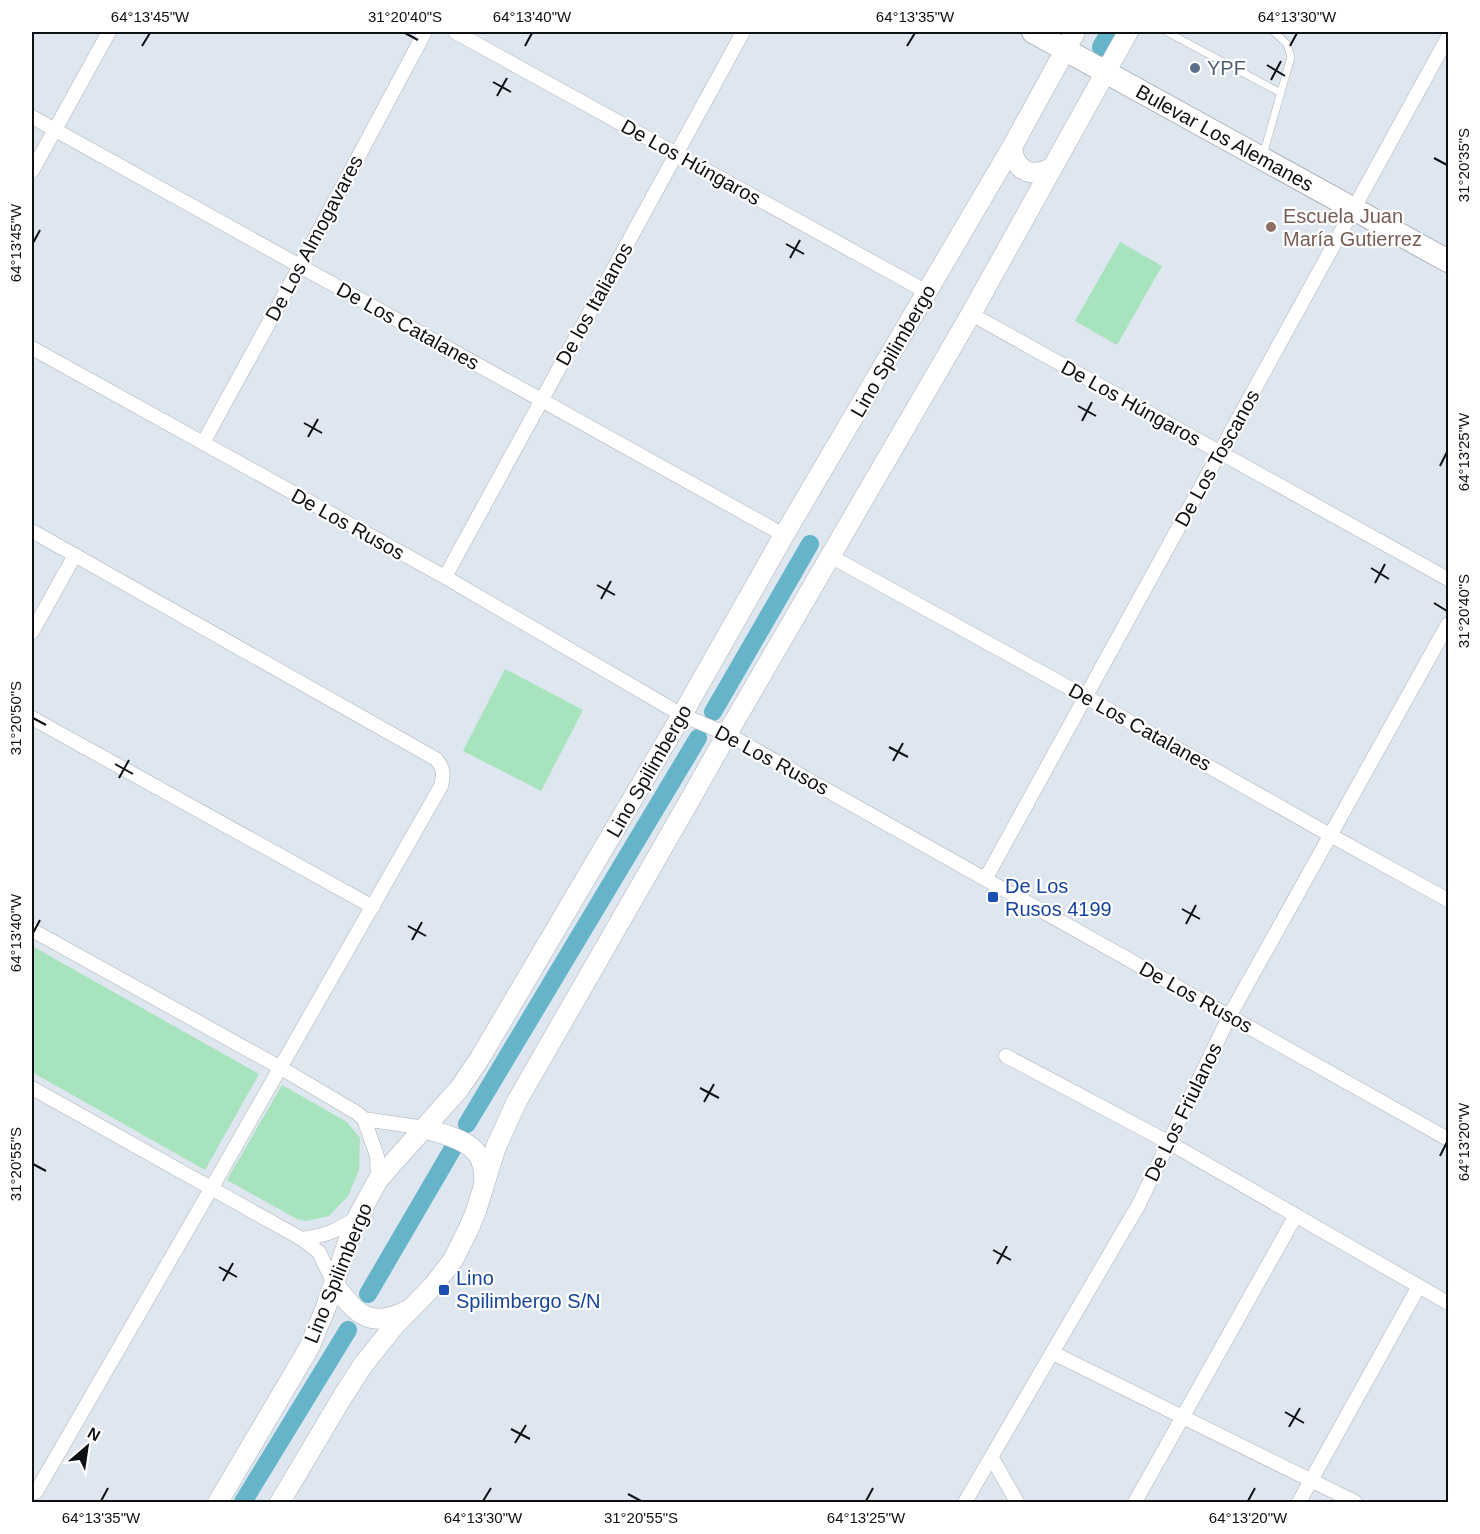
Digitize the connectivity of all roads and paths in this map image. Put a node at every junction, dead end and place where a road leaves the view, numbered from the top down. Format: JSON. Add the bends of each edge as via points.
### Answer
{"nodes":[{"id":1,"x":110,"y":32,"type":"edge"},
{"id":2,"x":425,"y":32,"type":"edge"},
{"id":3,"x":455,"y":32,"type":"edge"},
{"id":4,"x":743,"y":32,"type":"edge"},
{"id":5,"x":1033,"y":32,"type":"edge"},
{"id":6,"x":1128,"y":32,"type":"edge"},
{"id":7,"x":1167,"y":32,"type":"edge"},
{"id":8,"x":1274,"y":32,"type":"edge"},
{"id":9,"x":1448,"y":38,"type":"edge"},
{"id":10,"x":1070,"y":40,"type":"edge"},
{"id":11,"x":1106,"y":72,"type":"junction"},
{"id":12,"x":1281,"y":93,"type":"junction"},
{"id":13,"x":32,"y":117,"type":"edge"},
{"id":14,"x":54,"y":130,"type":"junction"},
{"id":15,"x":1012,"y":147,"type":"junction"},
{"id":16,"x":676,"y":154,"type":"junction"},
{"id":17,"x":1262,"y":158,"type":"junction"},
{"id":18,"x":1051,"y":168,"type":"junction"},
{"id":19,"x":32,"y":171,"type":"edge"},
{"id":20,"x":1354,"y":209,"type":"junction"},
{"id":21,"x":1449,"y":261,"type":"edge"},
{"id":22,"x":300,"y":266,"type":"junction"},
{"id":23,"x":927,"y":292,"type":"junction"},
{"id":24,"x":971,"y":314,"type":"junction"},
{"id":25,"x":32,"y":348,"type":"edge"},
{"id":26,"x":541,"y":400,"type":"junction"},
{"id":27,"x":202,"y":443,"type":"junction"},
{"id":28,"x":1220,"y":452,"type":"junction"},
{"id":29,"x":32,"y":531,"type":"edge"},
{"id":30,"x":784,"y":535,"type":"junction"},
{"id":31,"x":75,"y":555,"type":"junction"},
{"id":32,"x":830,"y":556,"type":"junction"},
{"id":33,"x":445,"y":577,"type":"junction"},
{"id":34,"x":1449,"y":579,"type":"edge"},
{"id":35,"x":1449,"y":624,"type":"edge"},
{"id":36,"x":32,"y":632,"type":"edge"},
{"id":37,"x":1086,"y":697,"type":"junction"},
{"id":38,"x":682,"y":715,"type":"junction"},
{"id":39,"x":32,"y":718,"type":"edge"},
{"id":40,"x":727,"y":734,"type":"junction"},
{"id":41,"x":1330,"y":835,"type":"junction"},
{"id":42,"x":986,"y":878,"type":"junction"},
{"id":43,"x":1449,"y":900,"type":"edge"},
{"id":44,"x":373,"y":908,"type":"junction"},
{"id":45,"x":32,"y":930,"type":"edge"},
{"id":46,"x":1230,"y":1016,"type":"junction"},
{"id":47,"x":1006,"y":1056,"type":"dead end"},
{"id":48,"x":281,"y":1068,"type":"junction"},
{"id":49,"x":32,"y":1088,"type":"edge"},
{"id":50,"x":364,"y":1119,"type":"junction"},
{"id":51,"x":425,"y":1128,"type":"junction"},
{"id":52,"x":1449,"y":1139,"type":"edge"},
{"id":53,"x":1168,"y":1142,"type":"junction"},
{"id":54,"x":378,"y":1180,"type":"junction"},
{"id":55,"x":483,"y":1186,"type":"junction"},
{"id":56,"x":211,"y":1190,"type":"junction"},
{"id":57,"x":1296,"y":1215,"type":"junction"},
{"id":58,"x":358,"y":1217,"type":"junction"},
{"id":59,"x":302,"y":1239,"type":"junction"},
{"id":60,"x":334,"y":1284,"type":"junction"},
{"id":61,"x":1419,"y":1286,"type":"junction"},
{"id":62,"x":1449,"y":1303,"type":"edge"},
{"id":63,"x":410,"y":1309,"type":"junction"},
{"id":64,"x":1053,"y":1353,"type":"junction"},
{"id":65,"x":1183,"y":1416,"type":"junction"},
{"id":66,"x":992,"y":1458,"type":"junction"},
{"id":67,"x":1311,"y":1481,"type":"junction"},
{"id":68,"x":32,"y":1490,"type":"edge"},
{"id":69,"x":218,"y":1503,"type":"edge"},
{"id":70,"x":280,"y":1503,"type":"edge"},
{"id":71,"x":965,"y":1503,"type":"edge"},
{"id":72,"x":1017,"y":1503,"type":"edge"},
{"id":73,"x":1135,"y":1503,"type":"edge"},
{"id":74,"x":1299,"y":1503,"type":"edge"},
{"id":75,"x":1355,"y":1503,"type":"edge"}],
"edges":[{"from":1,"to":14,"type":"street"},
{"from":2,"to":22,"type":"street","name":"De Los Almogavares"},
{"from":3,"to":16,"type":"street","name":"De Los Húngaros"},
{"from":4,"to":16,"type":"street","name":"De los Italianos"},
{"from":5,"to":10,"type":"main road","name":"Bulevar Los Alemanes"},
{"from":6,"to":11,"type":"main road"},
{"from":7,"to":12,"type":"lane"},
{"from":8,"to":12,"type":"lane","via":[[1287,44],[1291,57]]},
{"from":9,"to":20,"type":"street","name":"De Los Toscanos"},
{"from":10,"to":11,"type":"main road","name":"Bulevar Los Alemanes"},
{"from":10,"to":15,"type":"main road","name":"Lino Spilimbergo"},
{"from":11,"to":17,"type":"main road","name":"Bulevar Los Alemanes"},
{"from":11,"to":18,"type":"main road"},
{"from":12,"to":17,"type":"lane"},
{"from":13,"to":14,"type":"street","name":"De Los Catalanes"},
{"from":14,"to":19,"type":"street"},
{"from":14,"to":22,"type":"street","name":"De Los Catalanes"},
{"from":15,"to":18,"type":"main road","via":[[1017,165],[1024,171],[1043,173]]},
{"from":15,"to":23,"type":"main road","name":"Lino Spilimbergo"},
{"from":16,"to":23,"type":"street","name":"De Los Húngaros"},
{"from":16,"to":26,"type":"street","name":"De los Italianos"},
{"from":17,"to":20,"type":"main road","name":"Bulevar Los Alemanes"},
{"from":18,"to":24,"type":"main road"},
{"from":20,"to":21,"type":"main road","name":"Bulevar Los Alemanes"},
{"from":20,"to":28,"type":"street","name":"De Los Toscanos"},
{"from":22,"to":26,"type":"street","name":"De Los Catalanes"},
{"from":22,"to":27,"type":"street","name":"De Los Almogavares"},
{"from":23,"to":30,"type":"main road","name":"Lino Spilimbergo"},
{"from":24,"to":28,"type":"street","name":"De Los Húngaros"},
{"from":24,"to":32,"type":"main road"},
{"from":25,"to":27,"type":"street","name":"De Los Rusos"},
{"from":26,"to":30,"type":"street","name":"De Los Catalanes"},
{"from":26,"to":33,"type":"street","name":"De los Italianos"},
{"from":27,"to":33,"type":"street","name":"De Los Rusos"},
{"from":28,"to":34,"type":"street","name":"De Los Húngaros"},
{"from":28,"to":37,"type":"street","name":"De Los Toscanos"},
{"from":29,"to":31,"type":"street"},
{"from":30,"to":38,"type":"main road","name":"Lino Spilimbergo"},
{"from":31,"to":36,"type":"street"},
{"from":31,"to":44,"type":"street","via":[[436,759],[443,767],[441,786]]},
{"from":32,"to":37,"type":"street","name":"De Los Catalanes"},
{"from":32,"to":40,"type":"main road"},
{"from":33,"to":38,"type":"street","name":"De Los Rusos"},
{"from":35,"to":41,"type":"street","name":"De Los Friulanos"},
{"from":37,"to":41,"type":"street","name":"De Los Catalanes"},
{"from":37,"to":42,"type":"street","name":"De Los Toscanos"},
{"from":38,"to":40,"type":"street","name":"De Los Rusos"},
{"from":38,"to":51,"type":"main road","name":"Lino Spilimbergo","via":[[480,1058]]},
{"from":39,"to":44,"type":"street"},
{"from":40,"to":42,"type":"street","name":"De Los Rusos"},
{"from":40,"to":55,"type":"main road","via":[[517,1101]]},
{"from":41,"to":43,"type":"street","name":"De Los Catalanes"},
{"from":41,"to":46,"type":"street","name":"De Los Friulanos"},
{"from":42,"to":46,"type":"street","name":"De Los Rusos"},
{"from":44,"to":48,"type":"street"},
{"from":45,"to":48,"type":"street"},
{"from":46,"to":52,"type":"street","name":"De Los Rusos"},
{"from":46,"to":53,"type":"street","name":"De Los Friulanos"},
{"from":47,"to":53,"type":"street"},
{"from":48,"to":50,"type":"street"},
{"from":48,"to":56,"type":"street"},
{"from":49,"to":56,"type":"street"},
{"from":50,"to":51,"type":"street"},
{"from":50,"to":54,"type":"street","via":[[376,1156]]},
{"from":51,"to":54,"type":"main road","name":"Lino Spilimbergo"},
{"from":51,"to":55,"type":"main road","via":[[470,1146],[482,1164]]},
{"from":53,"to":57,"type":"street"},
{"from":53,"to":64,"type":"street","name":"De Los Friulanos","via":[[1128,1224]]},
{"from":54,"to":58,"type":"main road","name":"Lino Spilimbergo"},
{"from":55,"to":63,"type":"main road","via":[[470,1228],[453,1260]]},
{"from":56,"to":59,"type":"street"},
{"from":56,"to":68,"type":"street","via":[[36,1492]]},
{"from":57,"to":61,"type":"street"},
{"from":57,"to":65,"type":"street"},
{"from":58,"to":59,"type":"street","via":[[336,1231]]},
{"from":58,"to":60,"type":"main road","name":"Lino Spilimbergo"},
{"from":59,"to":60,"type":"street","via":[[319,1252]]},
{"from":60,"to":63,"type":"main road","via":[[354,1310],[369,1318],[389,1318]]},
{"from":60,"to":69,"type":"main road","name":"Lino Spilimbergo","via":[[309,1348]]},
{"from":61,"to":62,"type":"street"},
{"from":61,"to":67,"type":"street"},
{"from":63,"to":70,"type":"main road","via":[[354,1379]]},
{"from":64,"to":65,"type":"street"},
{"from":64,"to":66,"type":"street","name":"De Los Friulanos"},
{"from":65,"to":67,"type":"street"},
{"from":65,"to":73,"type":"street"},
{"from":66,"to":71,"type":"street","name":"De Los Friulanos"},
{"from":66,"to":72,"type":"street"},
{"from":67,"to":74,"type":"street"},
{"from":67,"to":75,"type":"street"}]}
